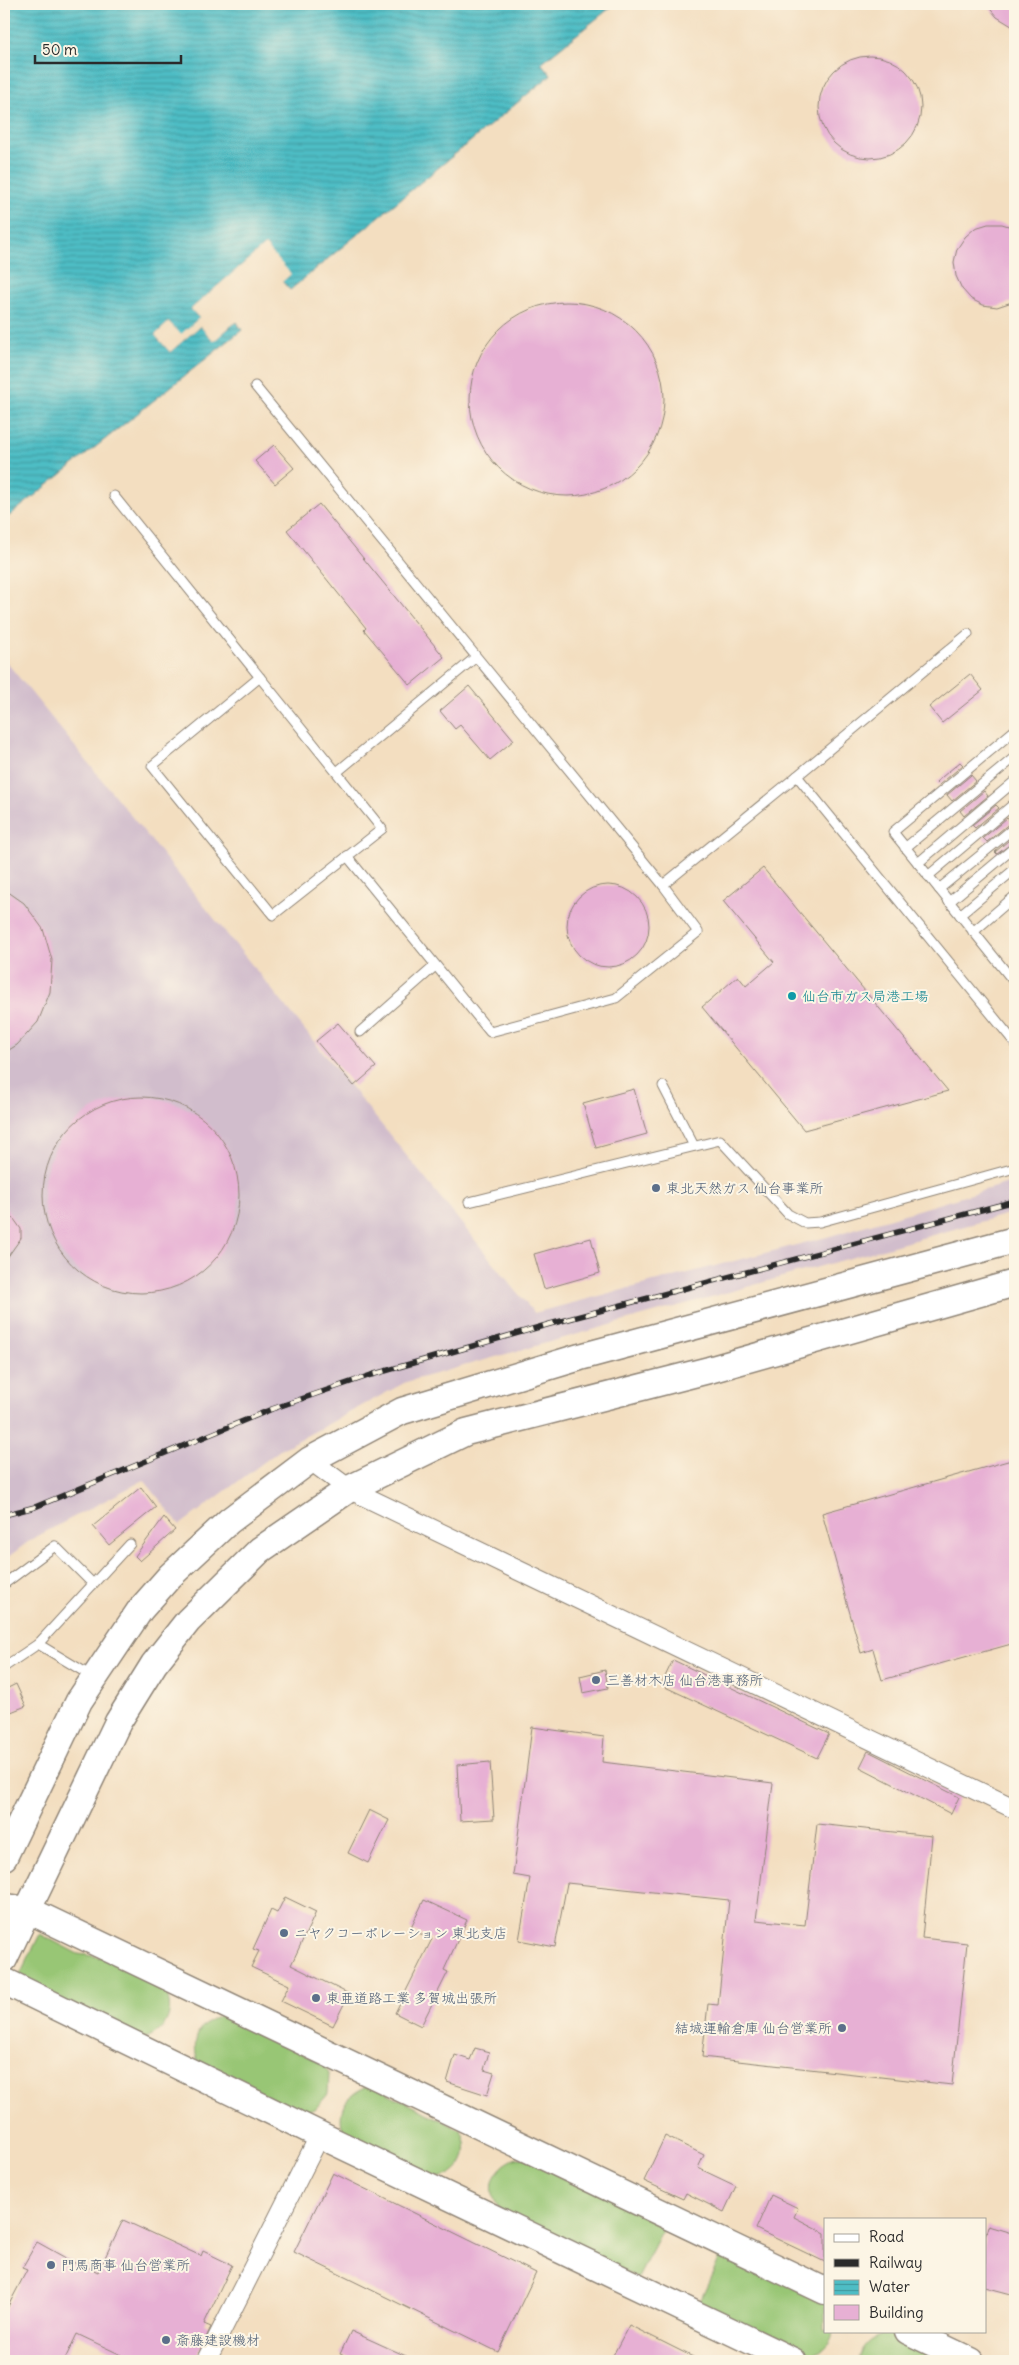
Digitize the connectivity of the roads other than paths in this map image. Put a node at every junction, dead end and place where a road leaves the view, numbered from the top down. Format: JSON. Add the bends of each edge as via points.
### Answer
{"nodes":[{"id":1,"x":254,"y":386,"type":"dead end"},
{"id":2,"x":114,"y":496,"type":"dead end"},
{"id":3,"x":968,"y":634,"type":"dead end"},
{"id":4,"x":476,"y":656,"type":"junction"},
{"id":5,"x":260,"y":677,"type":"junction"},
{"id":6,"x":1015,"y":730,"type":"edge"},
{"id":7,"x":1015,"y":757,"type":"edge"},
{"id":8,"x":337,"y":772,"type":"junction"},
{"id":9,"x":797,"y":776,"type":"junction"},
{"id":10,"x":1015,"y":780,"type":"edge"},
{"id":11,"x":1015,"y":803,"type":"edge"},
{"id":12,"x":1015,"y":827,"type":"edge"},
{"id":13,"x":1015,"y":847,"type":"edge"},
{"id":14,"x":905,"y":848,"type":"junction"},
{"id":15,"x":347,"y":856,"type":"junction"},
{"id":16,"x":918,"y":863,"type":"junction"},
{"id":17,"x":1015,"y":868,"type":"edge"},
{"id":18,"x":928,"y":876,"type":"junction"},
{"id":19,"x":662,"y":885,"type":"junction"},
{"id":20,"x":939,"y":889,"type":"junction"},
{"id":21,"x":1015,"y":896,"type":"edge"},
{"id":22,"x":949,"y":902,"type":"junction"},
{"id":23,"x":960,"y":915,"type":"junction"},
{"id":24,"x":973,"y":932,"type":"junction"},
{"id":25,"x":435,"y":966,"type":"junction"},
{"id":26,"x":1015,"y":983,"type":"edge"},
{"id":27,"x":360,"y":1032,"type":"dead end"},
{"id":28,"x":1015,"y":1043,"type":"edge"},
{"id":29,"x":663,"y":1086,"type":"dead end"},
{"id":30,"x":694,"y":1146,"type":"junction"},
{"id":31,"x":1015,"y":1168,"type":"edge"},
{"id":32,"x":469,"y":1202,"type":"dead end"},
{"id":33,"x":1015,"y":1240,"type":"edge"},
{"id":34,"x":1015,"y":1284,"type":"edge"},
{"id":35,"x":310,"y":1460,"type":"junction"},
{"id":36,"x":349,"y":1489,"type":"junction"},
{"id":37,"x":130,"y":1544,"type":"dead end"},
{"id":38,"x":4,"y":1584,"type":"edge"},
{"id":39,"x":93,"y":1584,"type":"junction"},
{"id":40,"x":38,"y":1644,"type":"junction"},
{"id":41,"x":4,"y":1667,"type":"edge"},
{"id":42,"x":95,"y":1677,"type":"junction"},
{"id":43,"x":1015,"y":1809,"type":"edge"},
{"id":44,"x":4,"y":1857,"type":"edge"},
{"id":45,"x":16,"y":1908,"type":"edge"},
{"id":46,"x":4,"y":1960,"type":"edge"},
{"id":47,"x":4,"y":1981,"type":"edge"},
{"id":48,"x":320,"y":2135,"type":"junction"},
{"id":49,"x":824,"y":2292,"type":"edge"},
{"id":50,"x":910,"y":2332,"type":"edge"},
{"id":51,"x":206,"y":2361,"type":"edge"},
{"id":52,"x":794,"y":2361,"type":"edge"},
{"id":53,"x":971,"y":2361,"type":"edge"}],
"edges":[{"from":1,"to":4,"type":"lane"},
{"from":2,"to":5,"type":"lane"},
{"from":3,"to":9,"type":"lane"},
{"from":4,"to":8,"type":"lane"},
{"from":4,"to":19,"type":"lane"},
{"from":5,"to":8,"type":"lane"},
{"from":5,"to":15,"type":"lane","via":[[152,766],[273,915]]},
{"from":6,"to":14,"type":"lane","via":[[893,832]]},
{"from":7,"to":14,"type":"lane"},
{"from":8,"to":15,"type":"lane","via":[[382,828]]},
{"from":9,"to":19,"type":"lane"},
{"from":9,"to":28,"type":"lane"},
{"from":10,"to":16,"type":"lane"},
{"from":11,"to":18,"type":"lane"},
{"from":12,"to":20,"type":"lane"},
{"from":13,"to":22,"type":"lane"},
{"from":14,"to":16,"type":"lane"},
{"from":15,"to":25,"type":"lane"},
{"from":16,"to":18,"type":"lane"},
{"from":17,"to":23,"type":"lane"},
{"from":18,"to":20,"type":"lane"},
{"from":19,"to":25,"type":"lane","via":[[698,932],[616,998],[490,1032]]},
{"from":20,"to":22,"type":"lane"},
{"from":21,"to":24,"type":"lane"},
{"from":22,"to":23,"type":"lane"},
{"from":23,"to":24,"type":"lane"},
{"from":24,"to":26,"type":"lane"},
{"from":25,"to":27,"type":"lane"},
{"from":29,"to":30,"type":"lane"},
{"from":30,"to":31,"type":"lane","via":[[720,1140],[788,1214],[805,1223],[820,1222]]},
{"from":30,"to":32,"type":"lane"},
{"from":33,"to":35,"type":"street","via":[[580,1357],[402,1411]]},
{"from":34,"to":36,"type":"street","via":[[709,1370],[466,1432]]},
{"from":35,"to":36,"type":"street"},
{"from":35,"to":42,"type":"street","via":[[229,1521],[170,1576],[140,1610]]},
{"from":36,"to":43,"type":"street"},
{"from":36,"to":45,"type":"street","via":[[260,1550],[188,1621],[154,1664],[118,1722]]},
{"from":37,"to":39,"type":"lane"},
{"from":38,"to":39,"type":"lane","via":[[55,1546]]},
{"from":39,"to":40,"type":"lane"},
{"from":40,"to":41,"type":"lane"},
{"from":40,"to":42,"type":"lane"},
{"from":42,"to":44,"type":"street","via":[[79,1701]]},
{"from":45,"to":46,"type":"street"},
{"from":45,"to":49,"type":"street"},
{"from":47,"to":48,"type":"street"},
{"from":48,"to":51,"type":"street"},
{"from":48,"to":52,"type":"street"},
{"from":50,"to":53,"type":"street"}]}
